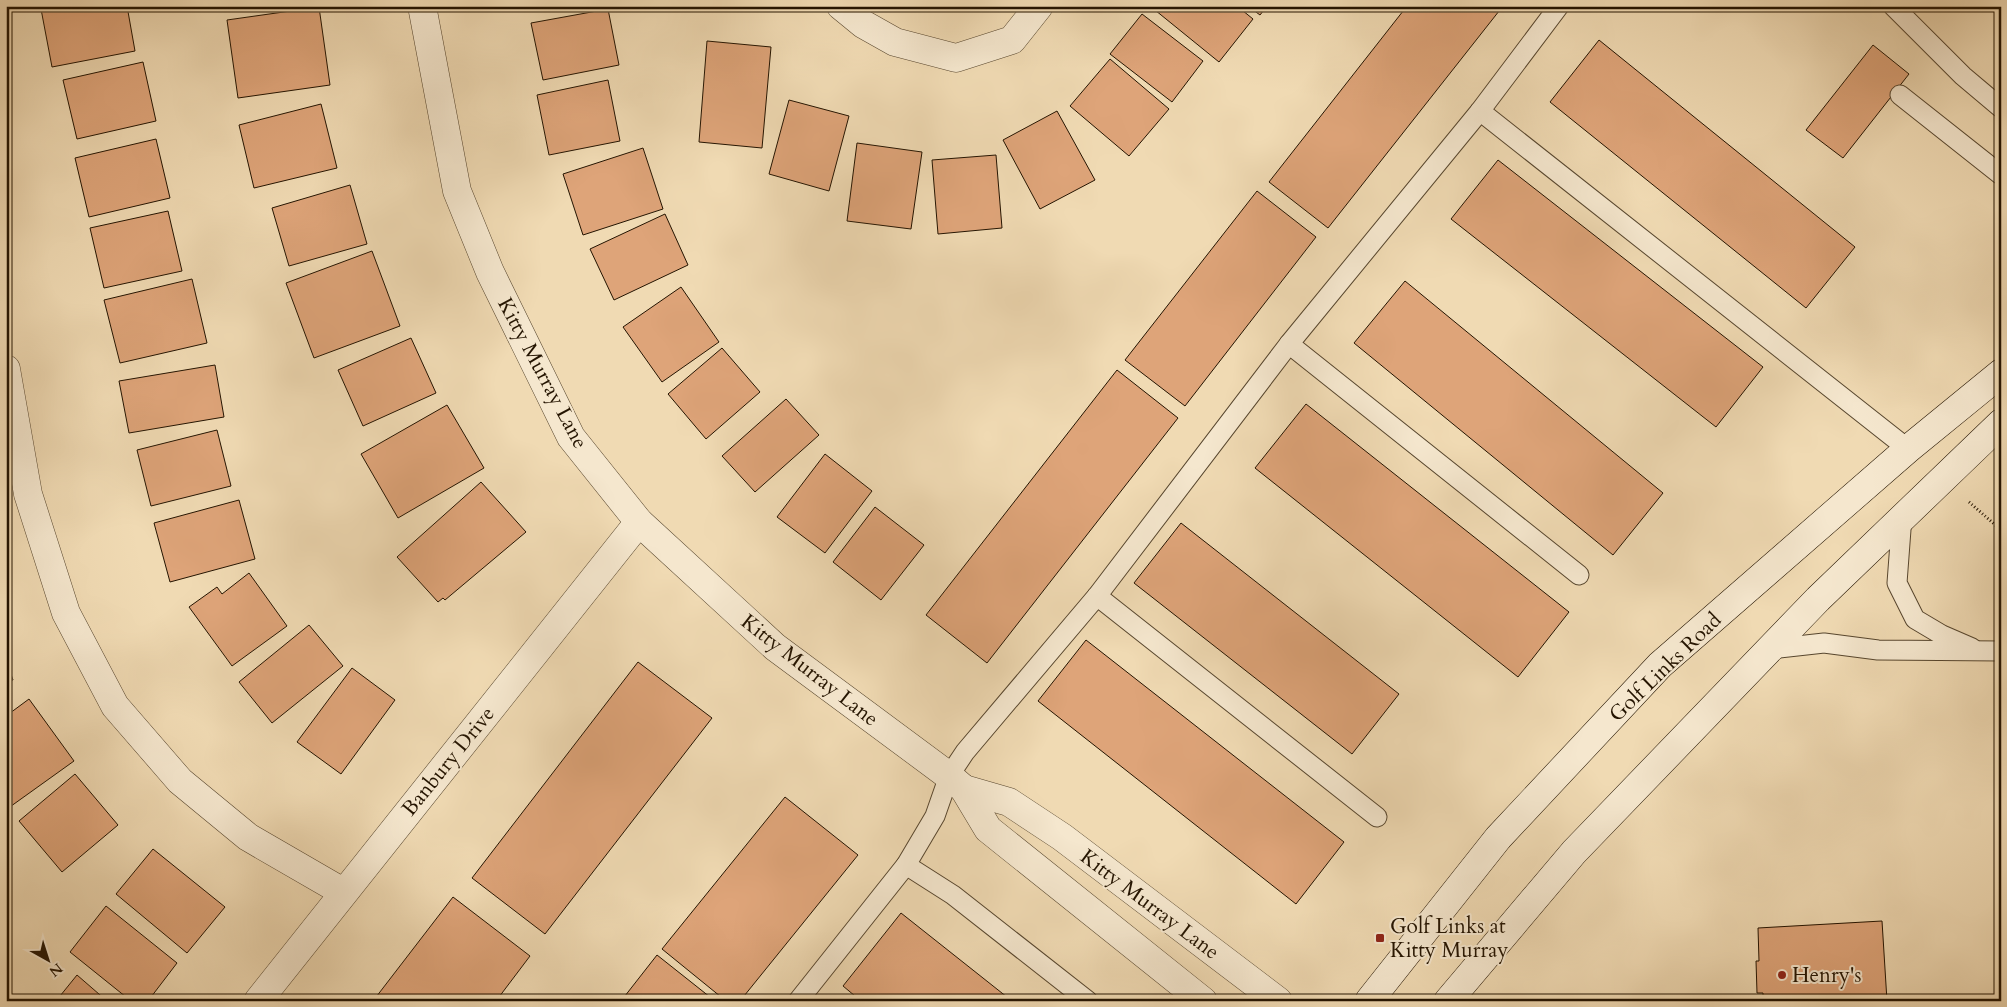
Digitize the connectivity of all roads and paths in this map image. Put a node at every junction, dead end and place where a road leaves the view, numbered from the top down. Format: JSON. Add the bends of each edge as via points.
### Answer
{"nodes":[{"id":1,"x":422,"y":6,"type":"edge"},
{"id":2,"x":841,"y":6,"type":"edge"},
{"id":3,"x":1039,"y":6,"type":"edge"},
{"id":4,"x":1559,"y":6,"type":"edge"},
{"id":5,"x":1893,"y":6,"type":"edge"},
{"id":6,"x":1900,"y":95,"type":"dead end"},
{"id":7,"x":2001,"y":108,"type":"edge"},
{"id":8,"x":1480,"y":111,"type":"junction"},
{"id":9,"x":2001,"y":175,"type":"edge"},
{"id":10,"x":1289,"y":344,"type":"junction"},
{"id":11,"x":6,"y":369,"type":"edge"},
{"id":12,"x":2001,"y":373,"type":"edge"},
{"id":13,"x":2001,"y":423,"type":"edge"},
{"id":14,"x":1908,"y":449,"type":"junction"},
{"id":15,"x":1969,"y":502,"type":"dead end"},
{"id":16,"x":1902,"y":516,"type":"junction"},
{"id":17,"x":639,"y":522,"type":"junction"},
{"id":18,"x":2001,"y":530,"type":"edge"},
{"id":19,"x":1579,"y":575,"type":"dead end"},
{"id":20,"x":1098,"y":596,"type":"junction"},
{"id":21,"x":1770,"y":649,"type":"junction"},
{"id":22,"x":1980,"y":651,"type":"junction"},
{"id":23,"x":2001,"y":651,"type":"edge"},
{"id":24,"x":956,"y":782,"type":"junction"},
{"id":25,"x":1377,"y":817,"type":"dead end"},
{"id":26,"x":906,"y":865,"type":"junction"},
{"id":27,"x":343,"y":892,"type":"junction"},
{"id":28,"x":258,"y":1001,"type":"edge"},
{"id":29,"x":798,"y":1001,"type":"edge"},
{"id":30,"x":1088,"y":1001,"type":"edge"},
{"id":31,"x":1202,"y":1001,"type":"edge"},
{"id":32,"x":1278,"y":1001,"type":"edge"},
{"id":33,"x":1369,"y":1001,"type":"edge"},
{"id":34,"x":1448,"y":1001,"type":"edge"}],
"edges":[{"from":1,"to":17,"type":"street","name":"Kitty Murray Lane","via":[[457,190],[490,272],[571,436]]},
{"from":2,"to":3,"type":"street","via":[[863,24],[895,42],[956,58],[1012,40]]},
{"from":4,"to":8,"type":"lane"},
{"from":5,"to":7,"type":"lane","via":[[1963,76]]},
{"from":6,"to":9,"type":"lane"},
{"from":8,"to":10,"type":"lane"},
{"from":8,"to":14,"type":"lane"},
{"from":10,"to":19,"type":"lane"},
{"from":10,"to":20,"type":"lane"},
{"from":11,"to":27,"type":"street","via":[[28,494],[66,613],[115,706],[180,781],[248,838]]},
{"from":12,"to":14,"type":"street","name":"Golf Links Road"},
{"from":13,"to":16,"type":"street"},
{"from":14,"to":33,"type":"street","name":"Golf Links Road","via":[[1660,665],[1498,838]]},
{"from":15,"to":18,"type":"path"},
{"from":16,"to":21,"type":"street"},
{"from":16,"to":22,"type":"lane","via":[[1897,583],[1915,619]]},
{"from":17,"to":24,"type":"street","name":"Kitty Murray Lane","via":[[775,647]]},
{"from":17,"to":27,"type":"street","name":"Banbury Drive"},
{"from":20,"to":24,"type":"lane","via":[[965,752]]},
{"from":20,"to":25,"type":"lane"},
{"from":21,"to":22,"type":"lane","via":[[1824,643],[1878,650]]},
{"from":21,"to":34,"type":"street","via":[[1574,852]]},
{"from":22,"to":23,"type":"lane"},
{"from":24,"to":26,"type":"lane"},
{"from":24,"to":31,"type":"street","name":"Kitty Murray Lane","via":[[988,829]]},
{"from":24,"to":32,"type":"street","name":"Kitty Murray Lane","via":[[1009,802],[1062,837]]},
{"from":26,"to":29,"type":"lane"},
{"from":26,"to":30,"type":"lane","via":[[953,895]]},
{"from":27,"to":28,"type":"street","name":"Banbury Drive"}]}
